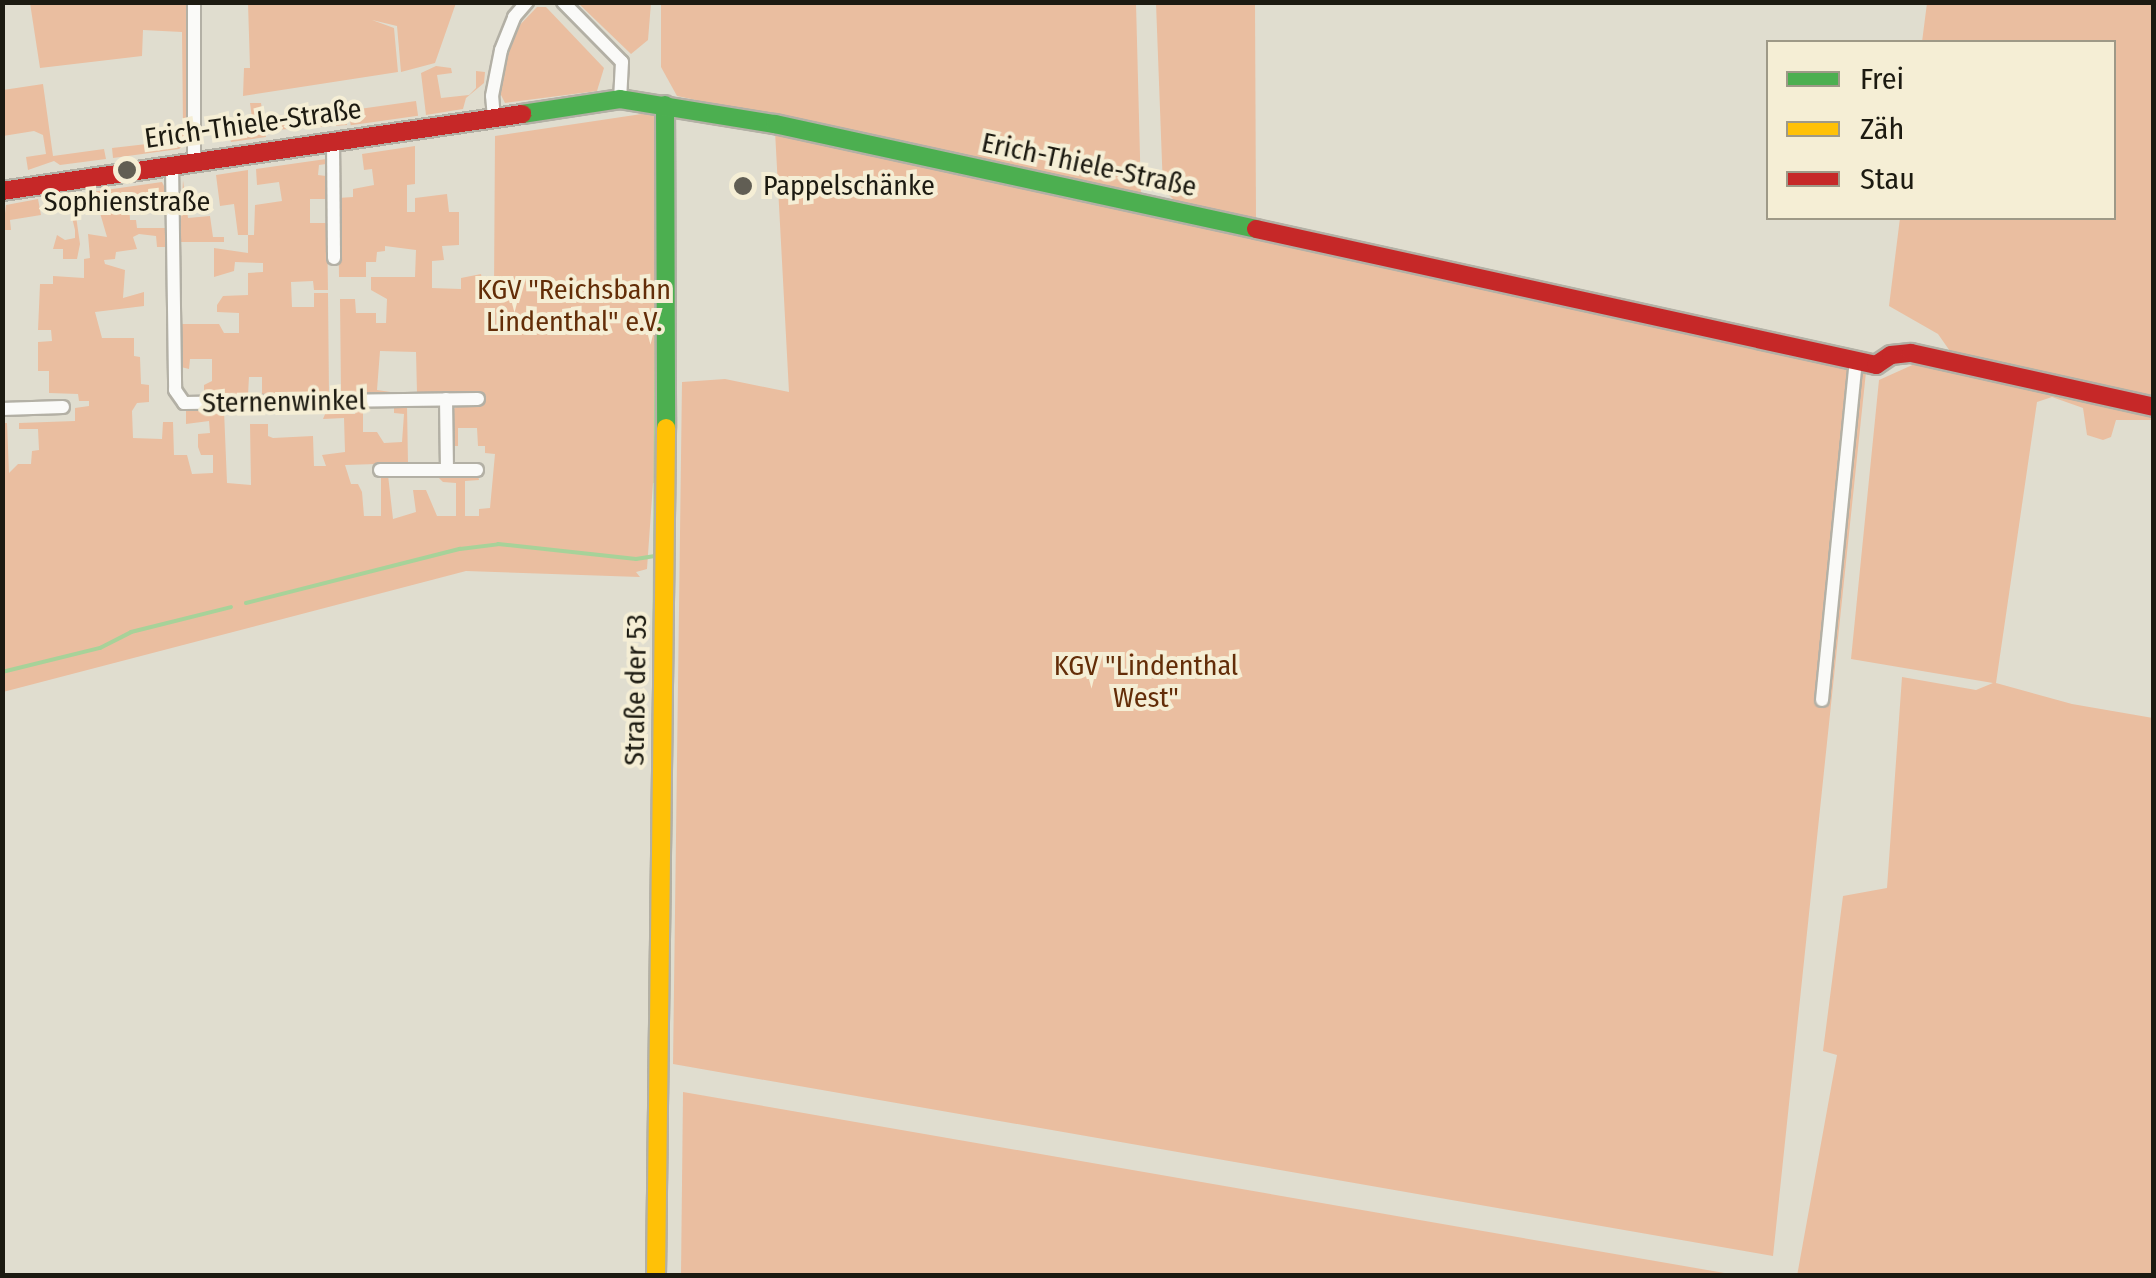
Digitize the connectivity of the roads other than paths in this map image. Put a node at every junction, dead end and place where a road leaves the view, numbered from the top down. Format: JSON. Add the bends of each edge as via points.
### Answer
{"nodes":[{"id":1,"x":194,"y":2,"type":"edge"},
{"id":2,"x":527,"y":2,"type":"edge"},
{"id":3,"x":563,"y":2,"type":"edge"},
{"id":4,"x":620,"y":99,"type":"junction"},
{"id":5,"x":665,"y":106,"type":"junction"},
{"id":6,"x":494,"y":118,"type":"junction"},
{"id":7,"x":333,"y":140,"type":"junction"},
{"id":8,"x":194,"y":161,"type":"junction"},
{"id":9,"x":172,"y":164,"type":"junction"},
{"id":10,"x":2,"y":191,"type":"edge"},
{"id":11,"x":334,"y":258,"type":"dead end"},
{"id":12,"x":1856,"y":361,"type":"junction"},
{"id":13,"x":478,"y":399,"type":"dead end"},
{"id":14,"x":446,"y":400,"type":"junction"},
{"id":15,"x":2154,"y":406,"type":"edge"},
{"id":16,"x":63,"y":407,"type":"dead end"},
{"id":17,"x":2,"y":408,"type":"edge"},
{"id":18,"x":380,"y":470,"type":"dead end"},
{"id":19,"x":447,"y":470,"type":"junction"},
{"id":20,"x":477,"y":470,"type":"dead end"},
{"id":21,"x":1822,"y":700,"type":"dead end"},
{"id":22,"x":656,"y":1276,"type":"edge"}],
"edges":[{"from":1,"to":8,"type":"street"},
{"from":2,"to":6,"type":"street","via":[[508,30],[496,68]]},
{"from":3,"to":4,"type":"street","via":[[622,62]]},
{"from":4,"to":5,"type":"street","name":"Erich-Thiele-Straße"},
{"from":4,"to":6,"type":"street","name":"Erich-Thiele-Straße"},
{"from":5,"to":12,"type":"street","name":"Erich-Thiele-Straße","via":[[776,124]]},
{"from":5,"to":22,"type":"street","name":"Straße der 53"},
{"from":6,"to":7,"type":"street","name":"Erich-Thiele-Straße"},
{"from":7,"to":8,"type":"street","name":"Erich-Thiele-Straße"},
{"from":7,"to":11,"type":"street"},
{"from":8,"to":9,"type":"street","name":"Erich-Thiele-Straße"},
{"from":9,"to":10,"type":"street","name":"Erich-Thiele-Straße"},
{"from":9,"to":14,"type":"street","name":"Sternenwinkel","via":[[177,397],[194,405]]},
{"from":12,"to":15,"type":"street","name":"Erich-Thiele-Straße","via":[[1876,364],[1912,353]]},
{"from":12,"to":21,"type":"street"},
{"from":13,"to":14,"type":"street","name":"Sternenwinkel"},
{"from":14,"to":19,"type":"street"},
{"from":16,"to":17,"type":"street"},
{"from":18,"to":19,"type":"street"},
{"from":19,"to":20,"type":"street"}]}
